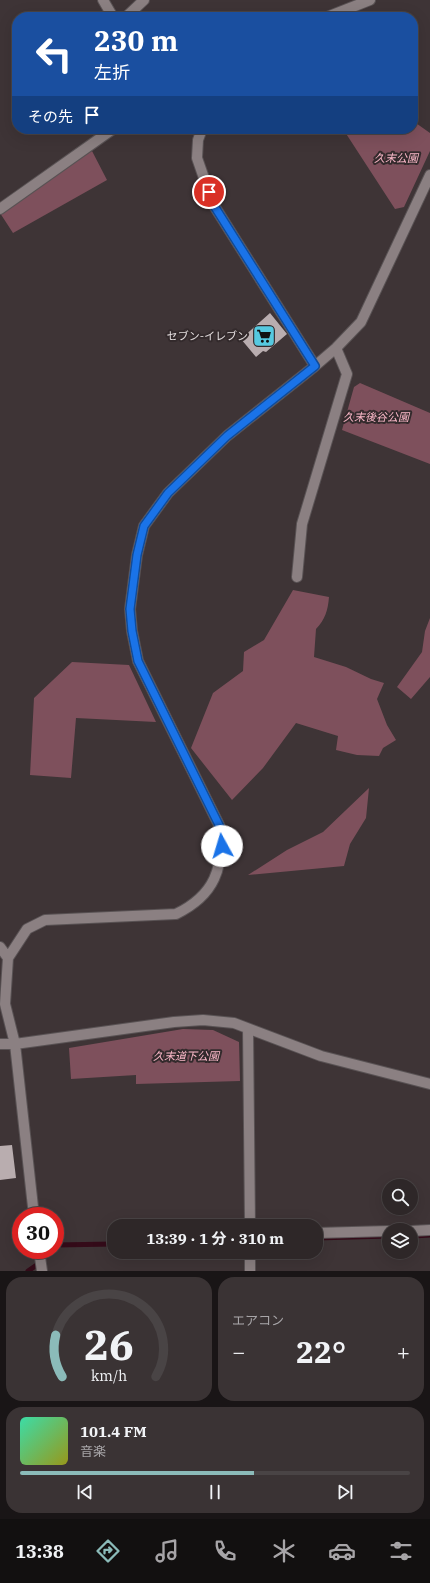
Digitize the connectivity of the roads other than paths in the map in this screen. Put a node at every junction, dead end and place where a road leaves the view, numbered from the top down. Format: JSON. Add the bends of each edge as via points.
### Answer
{"nodes":[{"id":1,"x":103,"y":0,"type":"edge"},
{"id":2,"x":144,"y":0,"type":"edge"},
{"id":3,"x":370,"y":0,"type":"edge"},
{"id":4,"x":109,"y":12,"type":"edge"},
{"id":5,"x":131,"y":12,"type":"edge"},
{"id":6,"x":340,"y":12,"type":"edge"},
{"id":7,"x":107,"y":134,"type":"edge"},
{"id":8,"x":200,"y":134,"type":"edge"},
{"id":9,"x":430,"y":175,"type":"edge"},
{"id":10,"x":0,"y":209,"type":"edge"},
{"id":11,"x":336,"y":348,"type":"junction"},
{"id":12,"x":315,"y":366,"type":"junction"},
{"id":13,"x":297,"y":576,"type":"dead end"},
{"id":14,"x":0,"y":947,"type":"edge"},
{"id":15,"x":8,"y":958,"type":"junction"},
{"id":16,"x":248,"y":1029,"type":"junction"},
{"id":17,"x":0,"y":1044,"type":"edge"},
{"id":18,"x":15,"y":1044,"type":"junction"},
{"id":19,"x":430,"y":1084,"type":"edge"},
{"id":20,"x":33,"y":1207,"type":"edge"},
{"id":21,"x":250,"y":1219,"type":"edge"},
{"id":22,"x":430,"y":1230,"type":"edge"},
{"id":23,"x":382,"y":1231,"type":"edge"},
{"id":24,"x":418,"y":1231,"type":"edge"},
{"id":25,"x":323,"y":1233,"type":"edge"},
{"id":26,"x":40,"y":1259,"type":"edge"},
{"id":27,"x":250,"y":1259,"type":"edge"},
{"id":28,"x":42,"y":1271,"type":"edge"},
{"id":29,"x":250,"y":1271,"type":"edge"}],
"edges":[{"from":1,"to":4,"type":"street"},
{"from":2,"to":5,"type":"street"},
{"from":3,"to":6,"type":"street"},
{"from":7,"to":10,"type":"street"},
{"from":8,"to":12,"type":"street","via":[[197,158],[213,204]]},
{"from":9,"to":11,"type":"street","via":[[361,322]]},
{"from":11,"to":12,"type":"street"},
{"from":11,"to":13,"type":"street","via":[[347,374],[302,524]]},
{"from":12,"to":15,"type":"street","via":[[227,436],[168,493],[144,526],[137,555],[130,609],[138,661],[220,827],[222,846],[212,885],[195,903],[176,914],[45,920],[27,929]]},
{"from":14,"to":15,"type":"street"},
{"from":15,"to":18,"type":"street","via":[[4,1004]]},
{"from":16,"to":18,"type":"street","via":[[234,1023],[203,1020]]},
{"from":16,"to":19,"type":"street","via":[[321,1056]]},
{"from":16,"to":21,"type":"street"},
{"from":17,"to":18,"type":"street"},
{"from":18,"to":20,"type":"street"},
{"from":22,"to":24,"type":"street"},
{"from":23,"to":25,"type":"street"},
{"from":26,"to":28,"type":"street"},
{"from":27,"to":29,"type":"street"}]}
